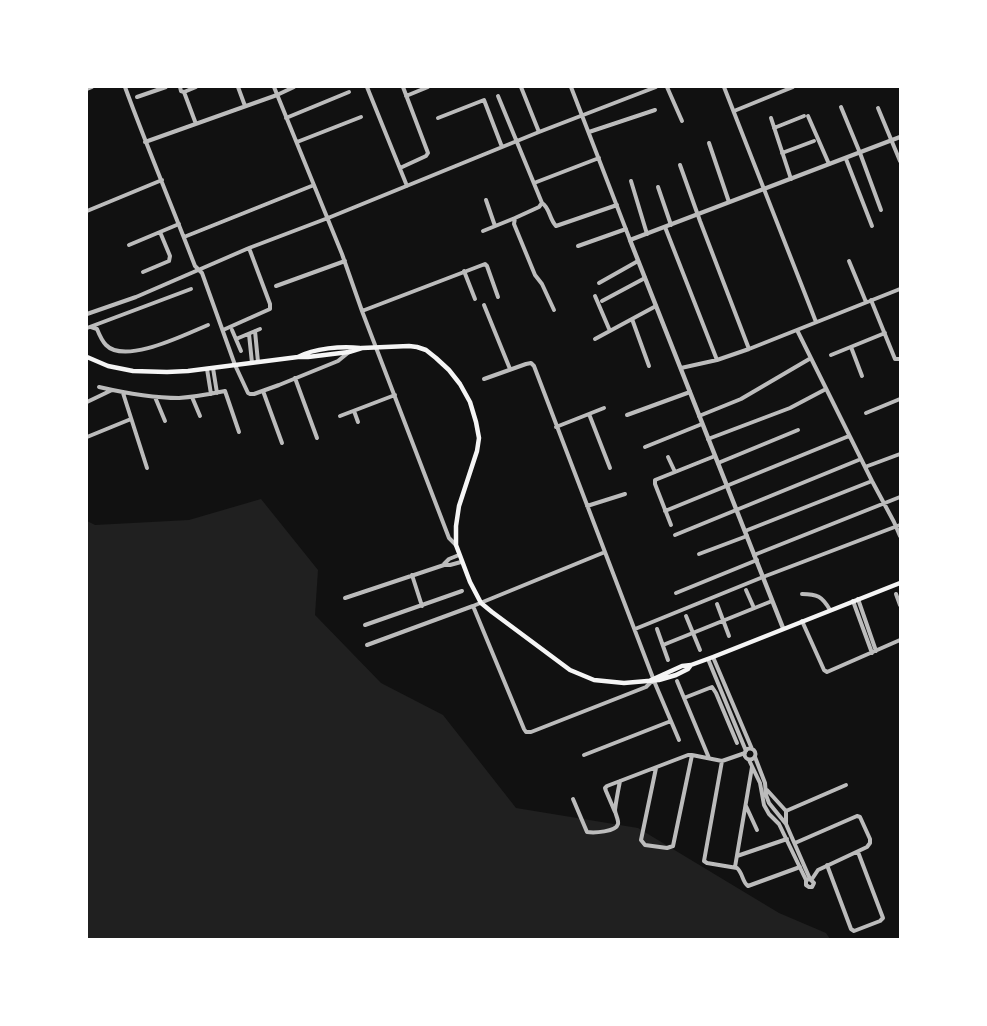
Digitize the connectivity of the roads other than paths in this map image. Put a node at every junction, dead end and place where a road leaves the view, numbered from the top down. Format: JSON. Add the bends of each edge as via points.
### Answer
{"nodes":[{"id":1,"x":92,"y":87,"type":"edge"},
{"id":2,"x":125,"y":87,"type":"edge"},
{"id":3,"x":166,"y":87,"type":"edge"},
{"id":4,"x":180,"y":87,"type":"edge"},
{"id":5,"x":196,"y":87,"type":"edge"},
{"id":6,"x":238,"y":87,"type":"edge"},
{"id":7,"x":274,"y":87,"type":"edge"},
{"id":8,"x":294,"y":87,"type":"edge"},
{"id":9,"x":367,"y":87,"type":"edge"},
{"id":10,"x":403,"y":87,"type":"edge"},
{"id":11,"x":428,"y":87,"type":"edge"},
{"id":12,"x":521,"y":87,"type":"edge"},
{"id":13,"x":571,"y":87,"type":"edge"},
{"id":14,"x":656,"y":87,"type":"edge"},
{"id":15,"x":667,"y":87,"type":"edge"},
{"id":16,"x":724,"y":87,"type":"edge"},
{"id":17,"x":793,"y":87,"type":"edge"},
{"id":18,"x":87,"y":89,"type":"edge"},
{"id":19,"x":184,"y":92,"type":"junction"},
{"id":20,"x":349,"y":92,"type":"dead end"},
{"id":21,"x":277,"y":95,"type":"junction"},
{"id":22,"x":406,"y":96,"type":"junction"},
{"id":23,"x":498,"y":96,"type":"dead end"},
{"id":24,"x":137,"y":97,"type":"dead end"},
{"id":25,"x":245,"y":106,"type":"junction"},
{"id":26,"x":841,"y":107,"type":"dead end"},
{"id":27,"x":878,"y":108,"type":"dead end"},
{"id":28,"x":655,"y":110,"type":"dead end"},
{"id":29,"x":734,"y":111,"type":"junction"},
{"id":30,"x":582,"y":116,"type":"junction"},
{"id":31,"x":361,"y":117,"type":"dead end"},
{"id":32,"x":286,"y":118,"type":"junction"},
{"id":33,"x":438,"y":118,"type":"dead end"},
{"id":34,"x":771,"y":118,"type":"dead end"},
{"id":35,"x":682,"y":121,"type":"dead end"},
{"id":36,"x":196,"y":124,"type":"junction"},
{"id":37,"x":774,"y":128,"type":"junction"},
{"id":38,"x":539,"y":132,"type":"junction"},
{"id":39,"x":589,"y":132,"type":"junction"},
{"id":40,"x":900,"y":137,"type":"edge"},
{"id":41,"x":892,"y":140,"type":"junction"},
{"id":42,"x":516,"y":141,"type":"junction"},
{"id":43,"x":814,"y":141,"type":"dead end"},
{"id":44,"x":145,"y":142,"type":"junction"},
{"id":45,"x":297,"y":142,"type":"junction"},
{"id":46,"x":709,"y":143,"type":"dead end"},
{"id":47,"x":502,"y":147,"type":"junction"},
{"id":48,"x":782,"y":153,"type":"junction"},
{"id":49,"x":860,"y":153,"type":"junction"},
{"id":50,"x":599,"y":158,"type":"junction"},
{"id":51,"x":846,"y":159,"type":"junction"},
{"id":52,"x":900,"y":161,"type":"edge"},
{"id":53,"x":680,"y":165,"type":"dead end"},
{"id":54,"x":830,"y":165,"type":"junction"},
{"id":55,"x":400,"y":168,"type":"junction"},
{"id":56,"x":791,"y":179,"type":"junction"},
{"id":57,"x":162,"y":180,"type":"junction"},
{"id":58,"x":631,"y":181,"type":"dead end"},
{"id":59,"x":534,"y":183,"type":"junction"},
{"id":60,"x":315,"y":185,"type":"junction"},
{"id":61,"x":407,"y":186,"type":"junction"},
{"id":62,"x":658,"y":187,"type":"dead end"},
{"id":63,"x":764,"y":189,"type":"junction"},
{"id":64,"x":486,"y":200,"type":"dead end"},
{"id":65,"x":729,"y":202,"type":"junction"},
{"id":66,"x":542,"y":203,"type":"junction"},
{"id":67,"x":617,"y":205,"type":"junction"},
{"id":68,"x":881,"y":210,"type":"dead end"},
{"id":69,"x":87,"y":211,"type":"edge"},
{"id":70,"x":698,"y":215,"type":"junction"},
{"id":71,"x":328,"y":218,"type":"junction"},
{"id":72,"x":515,"y":218,"type":"junction"},
{"id":73,"x":179,"y":224,"type":"junction"},
{"id":74,"x":671,"y":225,"type":"junction"},
{"id":75,"x":495,"y":226,"type":"junction"},
{"id":76,"x":872,"y":226,"type":"dead end"},
{"id":77,"x":665,"y":227,"type":"junction"},
{"id":78,"x":626,"y":229,"type":"junction"},
{"id":79,"x":483,"y":231,"type":"dead end"},
{"id":80,"x":160,"y":232,"type":"junction"},
{"id":81,"x":647,"y":234,"type":"junction"},
{"id":82,"x":184,"y":237,"type":"junction"},
{"id":83,"x":630,"y":240,"type":"junction"},
{"id":84,"x":129,"y":245,"type":"dead end"},
{"id":85,"x":578,"y":246,"type":"dead end"},
{"id":86,"x":249,"y":248,"type":"junction"},
{"id":87,"x":345,"y":261,"type":"junction"},
{"id":88,"x":638,"y":261,"type":"junction"},
{"id":89,"x":849,"y":261,"type":"dead end"},
{"id":90,"x":199,"y":269,"type":"junction"},
{"id":91,"x":464,"y":271,"type":"junction"},
{"id":92,"x":143,"y":272,"type":"dead end"},
{"id":93,"x":645,"y":278,"type":"junction"},
{"id":94,"x":599,"y":283,"type":"dead end"},
{"id":95,"x":276,"y":286,"type":"dead end"},
{"id":96,"x":191,"y":289,"type":"dead end"},
{"id":97,"x":900,"y":289,"type":"edge"},
{"id":98,"x":595,"y":296,"type":"dead end"},
{"id":99,"x":498,"y":297,"type":"dead end"},
{"id":100,"x":475,"y":299,"type":"dead end"},
{"id":101,"x":872,"y":300,"type":"junction"},
{"id":102,"x":602,"y":301,"type":"dead end"},
{"id":103,"x":866,"y":302,"type":"junction"},
{"id":104,"x":484,"y":305,"type":"dead end"},
{"id":105,"x":656,"y":306,"type":"junction"},
{"id":106,"x":555,"y":310,"type":"dead end"},
{"id":107,"x":362,"y":311,"type":"junction"},
{"id":108,"x":87,"y":314,"type":"edge"},
{"id":109,"x":632,"y":319,"type":"junction"},
{"id":110,"x":816,"y":322,"type":"junction"},
{"id":111,"x":208,"y":325,"type":"dead end"},
{"id":112,"x":88,"y":327,"type":"edge"},
{"id":113,"x":223,"y":330,"type":"junction"},
{"id":114,"x":232,"y":330,"type":"dead end"},
{"id":115,"x":797,"y":330,"type":"junction"},
{"id":116,"x":610,"y":331,"type":"junction"},
{"id":117,"x":885,"y":333,"type":"junction"},
{"id":118,"x":249,"y":334,"type":"junction"},
{"id":119,"x":236,"y":339,"type":"junction"},
{"id":120,"x":595,"y":339,"type":"dead end"},
{"id":121,"x":376,"y":347,"type":"junction"},
{"id":122,"x":851,"y":347,"type":"junction"},
{"id":123,"x":362,"y":348,"type":"junction"},
{"id":124,"x":749,"y":349,"type":"junction"},
{"id":125,"x":241,"y":351,"type":"dead end"},
{"id":126,"x":350,"y":352,"type":"junction"},
{"id":127,"x":831,"y":355,"type":"dead end"},
{"id":128,"x":87,"y":357,"type":"edge"},
{"id":129,"x":298,"y":357,"type":"junction"},
{"id":130,"x":811,"y":358,"type":"junction"},
{"id":131,"x":900,"y":359,"type":"edge"},
{"id":132,"x":717,"y":360,"type":"junction"},
{"id":133,"x":258,"y":362,"type":"junction"},
{"id":134,"x":252,"y":363,"type":"junction"},
{"id":135,"x":235,"y":365,"type":"junction"},
{"id":136,"x":649,"y":366,"type":"dead end"},
{"id":137,"x":213,"y":368,"type":"junction"},
{"id":138,"x":681,"y":368,"type":"junction"},
{"id":139,"x":207,"y":369,"type":"junction"},
{"id":140,"x":510,"y":369,"type":"junction"},
{"id":141,"x":862,"y":376,"type":"dead end"},
{"id":142,"x":295,"y":378,"type":"junction"},
{"id":143,"x":484,"y":379,"type":"dead end"},
{"id":144,"x":99,"y":387,"type":"dead end"},
{"id":145,"x":826,"y":389,"type":"junction"},
{"id":146,"x":113,"y":390,"type":"junction"},
{"id":147,"x":263,"y":390,"type":"junction"},
{"id":148,"x":690,"y":392,"type":"junction"},
{"id":149,"x":123,"y":393,"type":"junction"},
{"id":150,"x":217,"y":393,"type":"junction"},
{"id":151,"x":211,"y":394,"type":"junction"},
{"id":152,"x":395,"y":395,"type":"junction"},
{"id":153,"x":192,"y":396,"type":"junction"},
{"id":154,"x":155,"y":397,"type":"junction"},
{"id":155,"x":900,"y":399,"type":"edge"},
{"id":156,"x":87,"y":402,"type":"edge"},
{"id":157,"x":604,"y":408,"type":"dead end"},
{"id":158,"x":354,"y":411,"type":"junction"},
{"id":159,"x":866,"y":413,"type":"dead end"},
{"id":160,"x":589,"y":414,"type":"junction"},
{"id":161,"x":627,"y":415,"type":"dead end"},
{"id":162,"x":200,"y":416,"type":"dead end"},
{"id":163,"x":340,"y":416,"type":"dead end"},
{"id":164,"x":699,"y":416,"type":"junction"},
{"id":165,"x":131,"y":419,"type":"junction"},
{"id":166,"x":165,"y":421,"type":"dead end"},
{"id":167,"x":358,"y":422,"type":"dead end"},
{"id":168,"x":702,"y":424,"type":"junction"},
{"id":169,"x":556,"y":427,"type":"junction"},
{"id":170,"x":798,"y":430,"type":"dead end"},
{"id":171,"x":239,"y":432,"type":"dead end"},
{"id":172,"x":849,"y":436,"type":"junction"},
{"id":173,"x":87,"y":437,"type":"edge"},
{"id":174,"x":317,"y":438,"type":"dead end"},
{"id":175,"x":708,"y":439,"type":"junction"},
{"id":176,"x":282,"y":443,"type":"dead end"},
{"id":177,"x":645,"y":447,"type":"dead end"},
{"id":178,"x":900,"y":454,"type":"edge"},
{"id":179,"x":715,"y":456,"type":"junction"},
{"id":180,"x":668,"y":457,"type":"dead end"},
{"id":181,"x":861,"y":459,"type":"junction"},
{"id":182,"x":718,"y":463,"type":"junction"},
{"id":183,"x":865,"y":467,"type":"junction"},
{"id":184,"x":147,"y":468,"type":"dead end"},
{"id":185,"x":610,"y":468,"type":"dead end"},
{"id":186,"x":675,"y":472,"type":"junction"},
{"id":187,"x":872,"y":481,"type":"junction"},
{"id":188,"x":727,"y":486,"type":"junction"},
{"id":189,"x":625,"y":494,"type":"dead end"},
{"id":190,"x":900,"y":497,"type":"edge"},
{"id":191,"x":883,"y":503,"type":"junction"},
{"id":192,"x":587,"y":506,"type":"junction"},
{"id":193,"x":737,"y":510,"type":"junction"},
{"id":194,"x":665,"y":511,"type":"junction"},
{"id":195,"x":670,"y":525,"type":"dead end"},
{"id":196,"x":898,"y":526,"type":"edge"},
{"id":197,"x":746,"y":533,"type":"junction"},
{"id":198,"x":675,"y":535,"type":"dead end"},
{"id":199,"x":900,"y":536,"type":"edge"},
{"id":200,"x":456,"y":545,"type":"junction"},
{"id":201,"x":605,"y":552,"type":"junction"},
{"id":202,"x":699,"y":554,"type":"dead end"},
{"id":203,"x":459,"y":555,"type":"junction"},
{"id":204,"x":756,"y":557,"type":"junction"},
{"id":205,"x":461,"y":562,"type":"junction"},
{"id":206,"x":444,"y":565,"type":"junction"},
{"id":207,"x":412,"y":575,"type":"junction"},
{"id":208,"x":763,"y":577,"type":"junction"},
{"id":209,"x":900,"y":583,"type":"edge"},
{"id":210,"x":746,"y":590,"type":"dead end"},
{"id":211,"x":462,"y":591,"type":"dead end"},
{"id":212,"x":676,"y":593,"type":"dead end"},
{"id":213,"x":802,"y":594,"type":"dead end"},
{"id":214,"x":896,"y":594,"type":"dead end"},
{"id":215,"x":345,"y":598,"type":"dead end"},
{"id":216,"x":855,"y":600,"type":"junction"},
{"id":217,"x":772,"y":601,"type":"junction"},
{"id":218,"x":481,"y":603,"type":"junction"},
{"id":219,"x":717,"y":604,"type":"dead end"},
{"id":220,"x":900,"y":605,"type":"edge"},
{"id":221,"x":422,"y":606,"type":"junction"},
{"id":222,"x":473,"y":606,"type":"junction"},
{"id":223,"x":754,"y":608,"type":"junction"},
{"id":224,"x":830,"y":610,"type":"junction"},
{"id":225,"x":686,"y":616,"type":"dead end"},
{"id":226,"x":723,"y":621,"type":"junction"},
{"id":227,"x":802,"y":621,"type":"junction"},
{"id":228,"x":365,"y":625,"type":"dead end"},
{"id":229,"x":783,"y":628,"type":"junction"},
{"id":230,"x":635,"y":629,"type":"junction"},
{"id":231,"x":657,"y":629,"type":"dead end"},
{"id":232,"x":693,"y":633,"type":"junction"},
{"id":233,"x":729,"y":636,"type":"dead end"},
{"id":234,"x":900,"y":640,"type":"edge"},
{"id":235,"x":367,"y":645,"type":"dead end"},
{"id":236,"x":663,"y":645,"type":"junction"},
{"id":237,"x":700,"y":650,"type":"dead end"},
{"id":238,"x":874,"y":652,"type":"junction"},
{"id":239,"x":710,"y":658,"type":"junction"},
{"id":240,"x":668,"y":660,"type":"dead end"},
{"id":241,"x":652,"y":680,"type":"junction"},
{"id":242,"x":677,"y":681,"type":"dead end"},
{"id":243,"x":684,"y":698,"type":"junction"},
{"id":244,"x":671,"y":721,"type":"junction"},
{"id":245,"x":679,"y":740,"type":"dead end"},
{"id":246,"x":737,"y":743,"type":"dead end"},
{"id":247,"x":752,"y":749,"type":"junction"},
{"id":248,"x":584,"y":755,"type":"dead end"},
{"id":249,"x":692,"y":755,"type":"junction"},
{"id":250,"x":746,"y":755,"type":"junction"},
{"id":251,"x":755,"y":757,"type":"junction"},
{"id":252,"x":709,"y":759,"type":"junction"},
{"id":253,"x":722,"y":761,"type":"junction"},
{"id":254,"x":752,"y":765,"type":"junction"},
{"id":255,"x":656,"y":768,"type":"junction"},
{"id":256,"x":620,"y":782,"type":"junction"},
{"id":257,"x":846,"y":785,"type":"dead end"},
{"id":258,"x":766,"y":789,"type":"junction"},
{"id":259,"x":573,"y":799,"type":"dead end"},
{"id":260,"x":746,"y":806,"type":"junction"},
{"id":261,"x":786,"y":811,"type":"junction"},
{"id":262,"x":615,"y":812,"type":"junction"},
{"id":263,"x":786,"y":824,"type":"junction"},
{"id":264,"x":757,"y":831,"type":"dead end"},
{"id":265,"x":787,"y":839,"type":"junction"},
{"id":266,"x":795,"y":843,"type":"junction"},
{"id":267,"x":858,"y":852,"type":"junction"},
{"id":268,"x":737,"y":856,"type":"junction"},
{"id":269,"x":827,"y":865,"type":"junction"},
{"id":270,"x":735,"y":867,"type":"junction"},
{"id":271,"x":800,"y":867,"type":"junction"},
{"id":272,"x":809,"y":879,"type":"junction"}],
"edges":[{"from":1,"to":18,"type":"street"},
{"from":2,"to":44,"type":"street"},
{"from":3,"to":24,"type":"street"},
{"from":4,"to":19,"type":"street"},
{"from":5,"to":19,"type":"street"},
{"from":6,"to":25,"type":"street"},
{"from":7,"to":21,"type":"street"},
{"from":8,"to":21,"type":"street"},
{"from":9,"to":55,"type":"street"},
{"from":10,"to":22,"type":"street"},
{"from":11,"to":22,"type":"street"},
{"from":12,"to":38,"type":"street"},
{"from":13,"to":30,"type":"street"},
{"from":14,"to":30,"type":"street"},
{"from":15,"to":35,"type":"street"},
{"from":16,"to":29,"type":"street"},
{"from":17,"to":29,"type":"street"},
{"from":19,"to":36,"type":"street"},
{"from":20,"to":32,"type":"street"},
{"from":21,"to":25,"type":"street"},
{"from":21,"to":32,"type":"street"},
{"from":22,"to":55,"type":"street","via":[[429,153]]},
{"from":23,"to":42,"type":"street"},
{"from":25,"to":36,"type":"street"},
{"from":26,"to":49,"type":"street"},
{"from":27,"to":41,"type":"street"},
{"from":28,"to":39,"type":"street"},
{"from":29,"to":63,"type":"street"},
{"from":30,"to":38,"type":"street"},
{"from":30,"to":39,"type":"street"},
{"from":31,"to":45,"type":"street"},
{"from":32,"to":45,"type":"street"},
{"from":33,"to":47,"type":"street","via":[[484,100]]},
{"from":34,"to":37,"type":"street"},
{"from":36,"to":44,"type":"street"},
{"from":37,"to":48,"type":"street"},
{"from":37,"to":54,"type":"street","via":[[806,116]]},
{"from":38,"to":42,"type":"street"},
{"from":39,"to":50,"type":"street"},
{"from":40,"to":41,"type":"street"},
{"from":41,"to":49,"type":"street"},
{"from":41,"to":52,"type":"street"},
{"from":42,"to":47,"type":"street"},
{"from":42,"to":59,"type":"street"},
{"from":43,"to":48,"type":"street"},
{"from":44,"to":57,"type":"street"},
{"from":45,"to":60,"type":"street"},
{"from":46,"to":65,"type":"street"},
{"from":47,"to":61,"type":"street"},
{"from":48,"to":56,"type":"street"},
{"from":49,"to":51,"type":"street"},
{"from":49,"to":68,"type":"street"},
{"from":50,"to":59,"type":"street"},
{"from":50,"to":67,"type":"street"},
{"from":51,"to":54,"type":"street"},
{"from":51,"to":76,"type":"street"},
{"from":53,"to":70,"type":"street"},
{"from":54,"to":56,"type":"street"},
{"from":55,"to":61,"type":"street"},
{"from":56,"to":63,"type":"street"},
{"from":57,"to":69,"type":"street"},
{"from":57,"to":73,"type":"street"},
{"from":58,"to":81,"type":"street"},
{"from":59,"to":66,"type":"street"},
{"from":60,"to":71,"type":"street"},
{"from":60,"to":82,"type":"street"},
{"from":61,"to":71,"type":"street"},
{"from":62,"to":74,"type":"street"},
{"from":63,"to":65,"type":"street"},
{"from":63,"to":110,"type":"street"},
{"from":64,"to":75,"type":"street"},
{"from":65,"to":70,"type":"street"},
{"from":66,"to":67,"type":"street","via":[[556,226]]},
{"from":66,"to":72,"type":"street"},
{"from":67,"to":78,"type":"street"},
{"from":70,"to":74,"type":"street"},
{"from":70,"to":124,"type":"street"},
{"from":71,"to":86,"type":"street"},
{"from":71,"to":87,"type":"street"},
{"from":72,"to":75,"type":"street"},
{"from":72,"to":106,"type":"street","via":[[535,275]]},
{"from":73,"to":80,"type":"street"},
{"from":73,"to":82,"type":"street"},
{"from":74,"to":77,"type":"street"},
{"from":75,"to":79,"type":"street"},
{"from":77,"to":81,"type":"street"},
{"from":77,"to":132,"type":"street"},
{"from":78,"to":83,"type":"street"},
{"from":78,"to":85,"type":"street"},
{"from":80,"to":84,"type":"street"},
{"from":80,"to":92,"type":"street","via":[[169,261]]},
{"from":81,"to":83,"type":"street"},
{"from":82,"to":90,"type":"street"},
{"from":83,"to":88,"type":"street"},
{"from":86,"to":90,"type":"street"},
{"from":86,"to":113,"type":"street","via":[[271,308]]},
{"from":87,"to":95,"type":"street"},
{"from":87,"to":107,"type":"street"},
{"from":88,"to":93,"type":"street"},
{"from":88,"to":94,"type":"street"},
{"from":89,"to":103,"type":"street"},
{"from":90,"to":108,"type":"street"},
{"from":90,"to":113,"type":"street"},
{"from":91,"to":99,"type":"street","via":[[485,264]]},
{"from":91,"to":100,"type":"street"},
{"from":91,"to":107,"type":"street"},
{"from":93,"to":102,"type":"street"},
{"from":93,"to":105,"type":"street"},
{"from":96,"to":112,"type":"street"},
{"from":97,"to":101,"type":"street"},
{"from":98,"to":116,"type":"street"},
{"from":101,"to":103,"type":"street"},
{"from":101,"to":117,"type":"street"},
{"from":103,"to":110,"type":"street"},
{"from":104,"to":140,"type":"street"},
{"from":105,"to":109,"type":"street"},
{"from":105,"to":138,"type":"street"},
{"from":107,"to":121,"type":"street"},
{"from":109,"to":116,"type":"street"},
{"from":109,"to":136,"type":"street"},
{"from":110,"to":115,"type":"street"},
{"from":111,"to":112,"type":"street","via":[[143,351],[128,353],[111,349],[97,329]]},
{"from":113,"to":135,"type":"street"},
{"from":114,"to":119,"type":"street"},
{"from":115,"to":124,"type":"street"},
{"from":115,"to":130,"type":"street"},
{"from":116,"to":120,"type":"street"},
{"from":117,"to":122,"type":"street"},
{"from":117,"to":131,"type":"street","via":[[895,359]]},
{"from":118,"to":119,"type":"street"},
{"from":118,"to":133,"type":"street","via":[[258,330]]},
{"from":118,"to":134,"type":"street"},
{"from":119,"to":125,"type":"street"},
{"from":121,"to":123,"type":"main road"},
{"from":121,"to":152,"type":"street"},
{"from":121,"to":200,"type":"main road","via":[[426,350],[449,370],[470,402],[479,438],[459,506]]},
{"from":122,"to":127,"type":"street"},
{"from":122,"to":141,"type":"street"},
{"from":123,"to":126,"type":"main road"},
{"from":123,"to":129,"type":"main road","via":[[349,346]]},
{"from":124,"to":132,"type":"street"},
{"from":126,"to":129,"type":"main road"},
{"from":126,"to":142,"type":"street","via":[[338,361]]},
{"from":128,"to":139,"type":"main road","via":[[108,366],[142,371]]},
{"from":129,"to":133,"type":"main road"},
{"from":130,"to":145,"type":"street"},
{"from":130,"to":164,"type":"street","via":[[741,399]]},
{"from":132,"to":138,"type":"street"},
{"from":133,"to":134,"type":"main road"},
{"from":134,"to":135,"type":"main road"},
{"from":135,"to":137,"type":"main road"},
{"from":135,"to":147,"type":"street","via":[[248,393]]},
{"from":137,"to":139,"type":"main road"},
{"from":137,"to":150,"type":"street"},
{"from":138,"to":148,"type":"street"},
{"from":139,"to":151,"type":"street"},
{"from":140,"to":143,"type":"street"},
{"from":140,"to":169,"type":"street","via":[[529,363],[534,366]]},
{"from":142,"to":147,"type":"street"},
{"from":142,"to":174,"type":"street"},
{"from":144,"to":146,"type":"street"},
{"from":145,"to":172,"type":"street"},
{"from":145,"to":175,"type":"street","via":[[790,408]]},
{"from":146,"to":149,"type":"street"},
{"from":146,"to":156,"type":"street"},
{"from":147,"to":176,"type":"street"},
{"from":148,"to":161,"type":"street"},
{"from":148,"to":164,"type":"street"},
{"from":149,"to":154,"type":"street"},
{"from":149,"to":165,"type":"street"},
{"from":150,"to":151,"type":"street"},
{"from":150,"to":171,"type":"street","via":[[225,391]]},
{"from":151,"to":153,"type":"street"},
{"from":152,"to":158,"type":"street"},
{"from":152,"to":200,"type":"street","via":[[449,538]]},
{"from":153,"to":154,"type":"street"},
{"from":153,"to":162,"type":"street"},
{"from":154,"to":166,"type":"street"},
{"from":155,"to":159,"type":"street"},
{"from":157,"to":160,"type":"street"},
{"from":158,"to":163,"type":"street"},
{"from":158,"to":167,"type":"street"},
{"from":160,"to":169,"type":"street"},
{"from":160,"to":185,"type":"street"},
{"from":164,"to":168,"type":"street"},
{"from":165,"to":173,"type":"street"},
{"from":165,"to":184,"type":"street"},
{"from":168,"to":175,"type":"street"},
{"from":168,"to":177,"type":"street"},
{"from":169,"to":192,"type":"street"},
{"from":170,"to":182,"type":"street"},
{"from":172,"to":181,"type":"street"},
{"from":172,"to":188,"type":"street"},
{"from":175,"to":179,"type":"street"},
{"from":178,"to":183,"type":"street"},
{"from":179,"to":182,"type":"street"},
{"from":179,"to":186,"type":"street"},
{"from":180,"to":186,"type":"street"},
{"from":181,"to":183,"type":"street"},
{"from":181,"to":193,"type":"street"},
{"from":182,"to":188,"type":"street"},
{"from":183,"to":187,"type":"street"},
{"from":186,"to":194,"type":"street","via":[[654,482]]},
{"from":187,"to":191,"type":"street"},
{"from":187,"to":197,"type":"street"},
{"from":188,"to":193,"type":"street"},
{"from":188,"to":194,"type":"street"},
{"from":189,"to":192,"type":"street"},
{"from":190,"to":191,"type":"street"},
{"from":191,"to":196,"type":"street"},
{"from":191,"to":204,"type":"street"},
{"from":192,"to":201,"type":"street"},
{"from":193,"to":197,"type":"street"},
{"from":193,"to":198,"type":"street"},
{"from":194,"to":195,"type":"street"},
{"from":196,"to":199,"type":"street"},
{"from":196,"to":208,"type":"street"},
{"from":197,"to":202,"type":"street"},
{"from":197,"to":204,"type":"street"},
{"from":200,"to":203,"type":"main road"},
{"from":201,"to":218,"type":"street"},
{"from":201,"to":230,"type":"street"},
{"from":203,"to":205,"type":"main road"},
{"from":203,"to":206,"type":"street"},
{"from":204,"to":208,"type":"street"},
{"from":204,"to":212,"type":"street"},
{"from":205,"to":206,"type":"street"},
{"from":205,"to":218,"type":"main road"},
{"from":206,"to":207,"type":"street"},
{"from":207,"to":215,"type":"street"},
{"from":207,"to":221,"type":"street"},
{"from":208,"to":217,"type":"street"},
{"from":208,"to":230,"type":"street"},
{"from":209,"to":216,"type":"main road"},
{"from":210,"to":223,"type":"street"},
{"from":211,"to":221,"type":"street"},
{"from":213,"to":224,"type":"street","via":[[820,597]]},
{"from":214,"to":220,"type":"street"},
{"from":216,"to":224,"type":"main road"},
{"from":216,"to":238,"type":"street"},
{"from":217,"to":223,"type":"street"},
{"from":217,"to":229,"type":"street"},
{"from":218,"to":222,"type":"street"},
{"from":218,"to":241,"type":"main road","via":[[578,674],[614,682]]},
{"from":219,"to":226,"type":"street"},
{"from":221,"to":228,"type":"street"},
{"from":222,"to":235,"type":"street"},
{"from":222,"to":241,"type":"street","via":[[526,732],[646,687]]},
{"from":223,"to":226,"type":"street"},
{"from":224,"to":227,"type":"main road"},
{"from":225,"to":232,"type":"street"},
{"from":226,"to":232,"type":"street"},
{"from":226,"to":233,"type":"street"},
{"from":227,"to":229,"type":"main road"},
{"from":227,"to":238,"type":"street","via":[[827,672]]},
{"from":229,"to":239,"type":"main road"},
{"from":230,"to":241,"type":"street"},
{"from":231,"to":236,"type":"street"},
{"from":232,"to":236,"type":"street"},
{"from":232,"to":237,"type":"street"},
{"from":234,"to":238,"type":"street"},
{"from":236,"to":240,"type":"street"},
{"from":239,"to":241,"type":"main road","via":[[676,675]]},
{"from":239,"to":247,"type":"street"},
{"from":239,"to":250,"type":"street"},
{"from":241,"to":244,"type":"street"},
{"from":242,"to":243,"type":"street"},
{"from":243,"to":246,"type":"street","via":[[712,687]]},
{"from":243,"to":252,"type":"street"},
{"from":244,"to":245,"type":"street"},
{"from":244,"to":248,"type":"street"},
{"from":247,"to":250,"type":"street"},
{"from":247,"to":251,"type":"street"},
{"from":249,"to":252,"type":"street"},
{"from":249,"to":255,"type":"street"},
{"from":249,"to":255,"type":"street","via":[[673,846],[669,848],[645,845],[641,840]]},
{"from":250,"to":251,"type":"street"},
{"from":250,"to":253,"type":"street"},
{"from":250,"to":254,"type":"street"},
{"from":251,"to":258,"type":"street"},
{"from":252,"to":253,"type":"street"},
{"from":253,"to":270,"type":"street","via":[[703,860]]},
{"from":254,"to":260,"type":"street"},
{"from":254,"to":265,"type":"street","via":[[764,806]]},
{"from":255,"to":256,"type":"street"},
{"from":256,"to":262,"type":"street"},
{"from":256,"to":262,"type":"street","via":[[605,788]]},
{"from":257,"to":261,"type":"street"},
{"from":258,"to":261,"type":"street"},
{"from":258,"to":263,"type":"street","via":[[771,807]]},
{"from":259,"to":262,"type":"street","via":[[587,832],[615,828]]},
{"from":260,"to":264,"type":"street"},
{"from":260,"to":268,"type":"street"},
{"from":261,"to":263,"type":"street"},
{"from":263,"to":266,"type":"street"},
{"from":265,"to":268,"type":"street"},
{"from":265,"to":271,"type":"street"},
{"from":266,"to":267,"type":"street","via":[[858,816],[871,841]]},
{"from":266,"to":272,"type":"street"},
{"from":267,"to":269,"type":"street"},
{"from":267,"to":269,"type":"street","via":[[883,918],[880,921],[851,929]]},
{"from":268,"to":270,"type":"street"},
{"from":269,"to":272,"type":"street"},
{"from":270,"to":271,"type":"street","via":[[748,886]]},
{"from":271,"to":272,"type":"street"}]}
